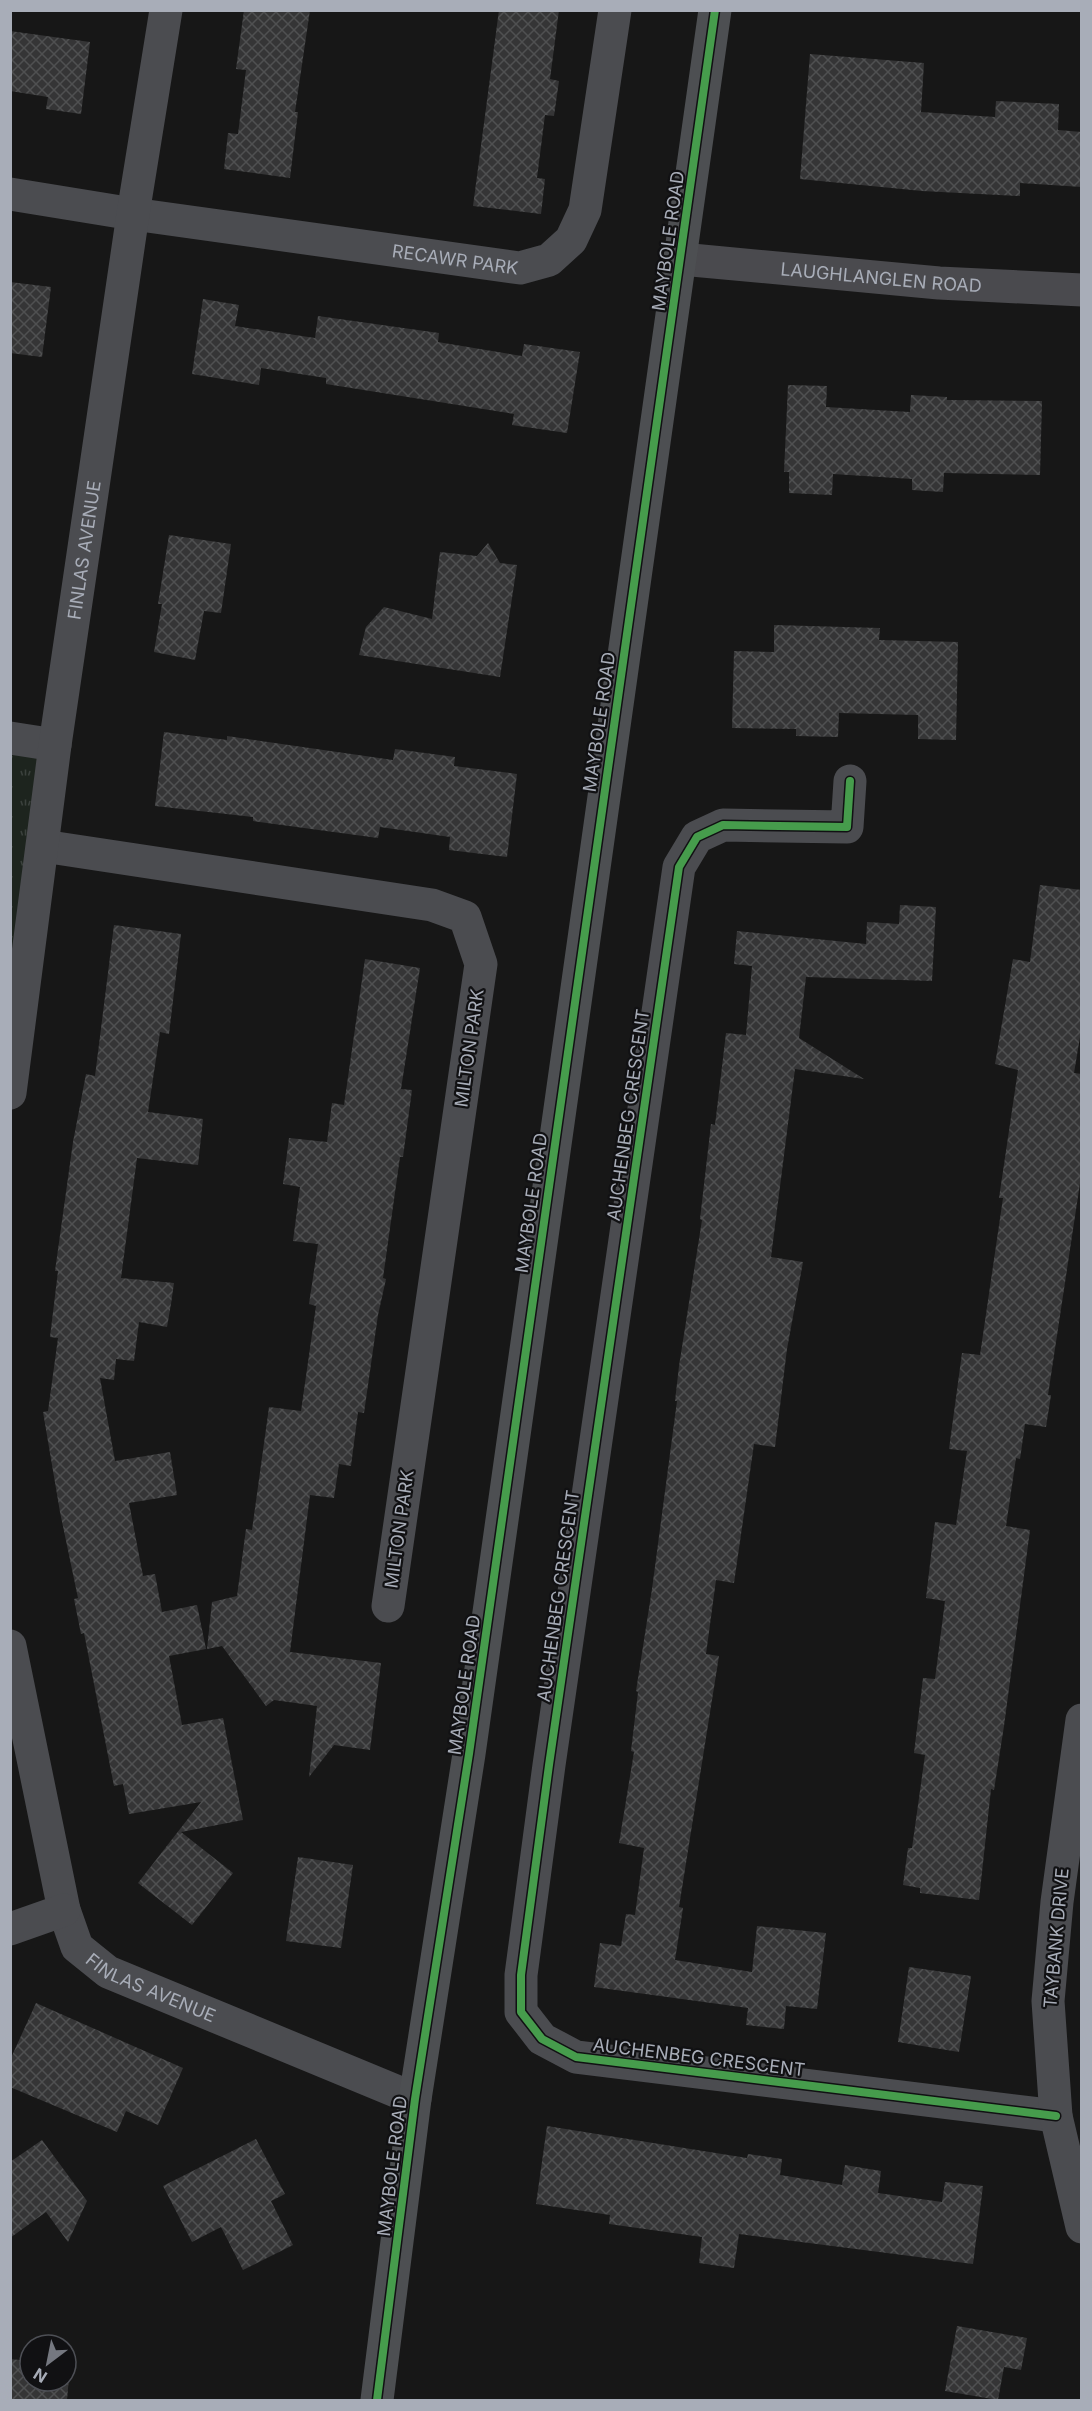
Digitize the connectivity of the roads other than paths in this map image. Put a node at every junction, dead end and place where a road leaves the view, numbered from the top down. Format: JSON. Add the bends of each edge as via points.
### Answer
{"nodes":[{"id":1,"x":166,"y":10,"type":"edge"},
{"id":2,"x":615,"y":10,"type":"edge"},
{"id":3,"x":715,"y":10,"type":"edge"},
{"id":4,"x":10,"y":194,"type":"edge"},
{"id":5,"x":133,"y":214,"type":"junction"},
{"id":6,"x":681,"y":259,"type":"junction"},
{"id":7,"x":1082,"y":290,"type":"edge"},
{"id":8,"x":10,"y":738,"type":"edge"},
{"id":9,"x":55,"y":745,"type":"junction"},
{"id":10,"x":850,"y":781,"type":"dead end"},
{"id":11,"x":43,"y":846,"type":"junction"},
{"id":12,"x":10,"y":1093,"type":"edge"},
{"id":13,"x":388,"y":1606,"type":"dead end"},
{"id":14,"x":10,"y":1646,"type":"edge"},
{"id":15,"x":1082,"y":1719,"type":"edge"},
{"id":16,"x":64,"y":1910,"type":"junction"},
{"id":17,"x":10,"y":1929,"type":"edge"},
{"id":18,"x":415,"y":2099,"type":"junction"},
{"id":19,"x":1056,"y":2116,"type":"junction"},
{"id":20,"x":1082,"y":2227,"type":"edge"},
{"id":21,"x":377,"y":2400,"type":"edge"}],
"edges":[{"from":1,"to":5,"type":"street","name":"FINLAS AVENUE"},
{"from":2,"to":5,"type":"street","name":"RECAWR PARK","via":[[585,210],[571,240],[549,260],[520,268]]},
{"from":3,"to":6,"type":"main road","name":"MAYBOLE ROAD"},
{"from":4,"to":5,"type":"street","name":"RECAWR PARK"},
{"from":5,"to":9,"type":"street","name":"FINLAS AVENUE"},
{"from":6,"to":7,"type":"street","name":"LAUGHLANGLEN ROAD","via":[[939,283]]},
{"from":6,"to":18,"type":"main road","name":"MAYBOLE ROAD","via":[[469,1754]]},
{"from":8,"to":9,"type":"street"},
{"from":9,"to":11,"type":"street","name":"FINLAS AVENUE"},
{"from":10,"to":19,"type":"street","name":"AUCHENBEG CRESCENT","via":[[847,827],[723,825],[696,837],[679,867],[549,1765],[521,1975],[521,2012],[542,2039],[576,2057]]},
{"from":11,"to":12,"type":"street","name":"FINLAS AVENUE"},
{"from":11,"to":13,"type":"street","name":"MILTON PARK","via":[[432,904],[465,917],[481,964]]},
{"from":14,"to":16,"type":"street","name":"FINLAS AVENUE"},
{"from":15,"to":19,"type":"street","name":"TAYBANK DRIVE","via":[[1048,2001]]},
{"from":16,"to":17,"type":"street"},
{"from":16,"to":18,"type":"street","name":"FINLAS AVENUE","via":[[77,1947],[108,1972]]},
{"from":18,"to":21,"type":"main road","name":"MAYBOLE ROAD"},
{"from":19,"to":20,"type":"street","name":"TAYBANK DRIVE"}]}
